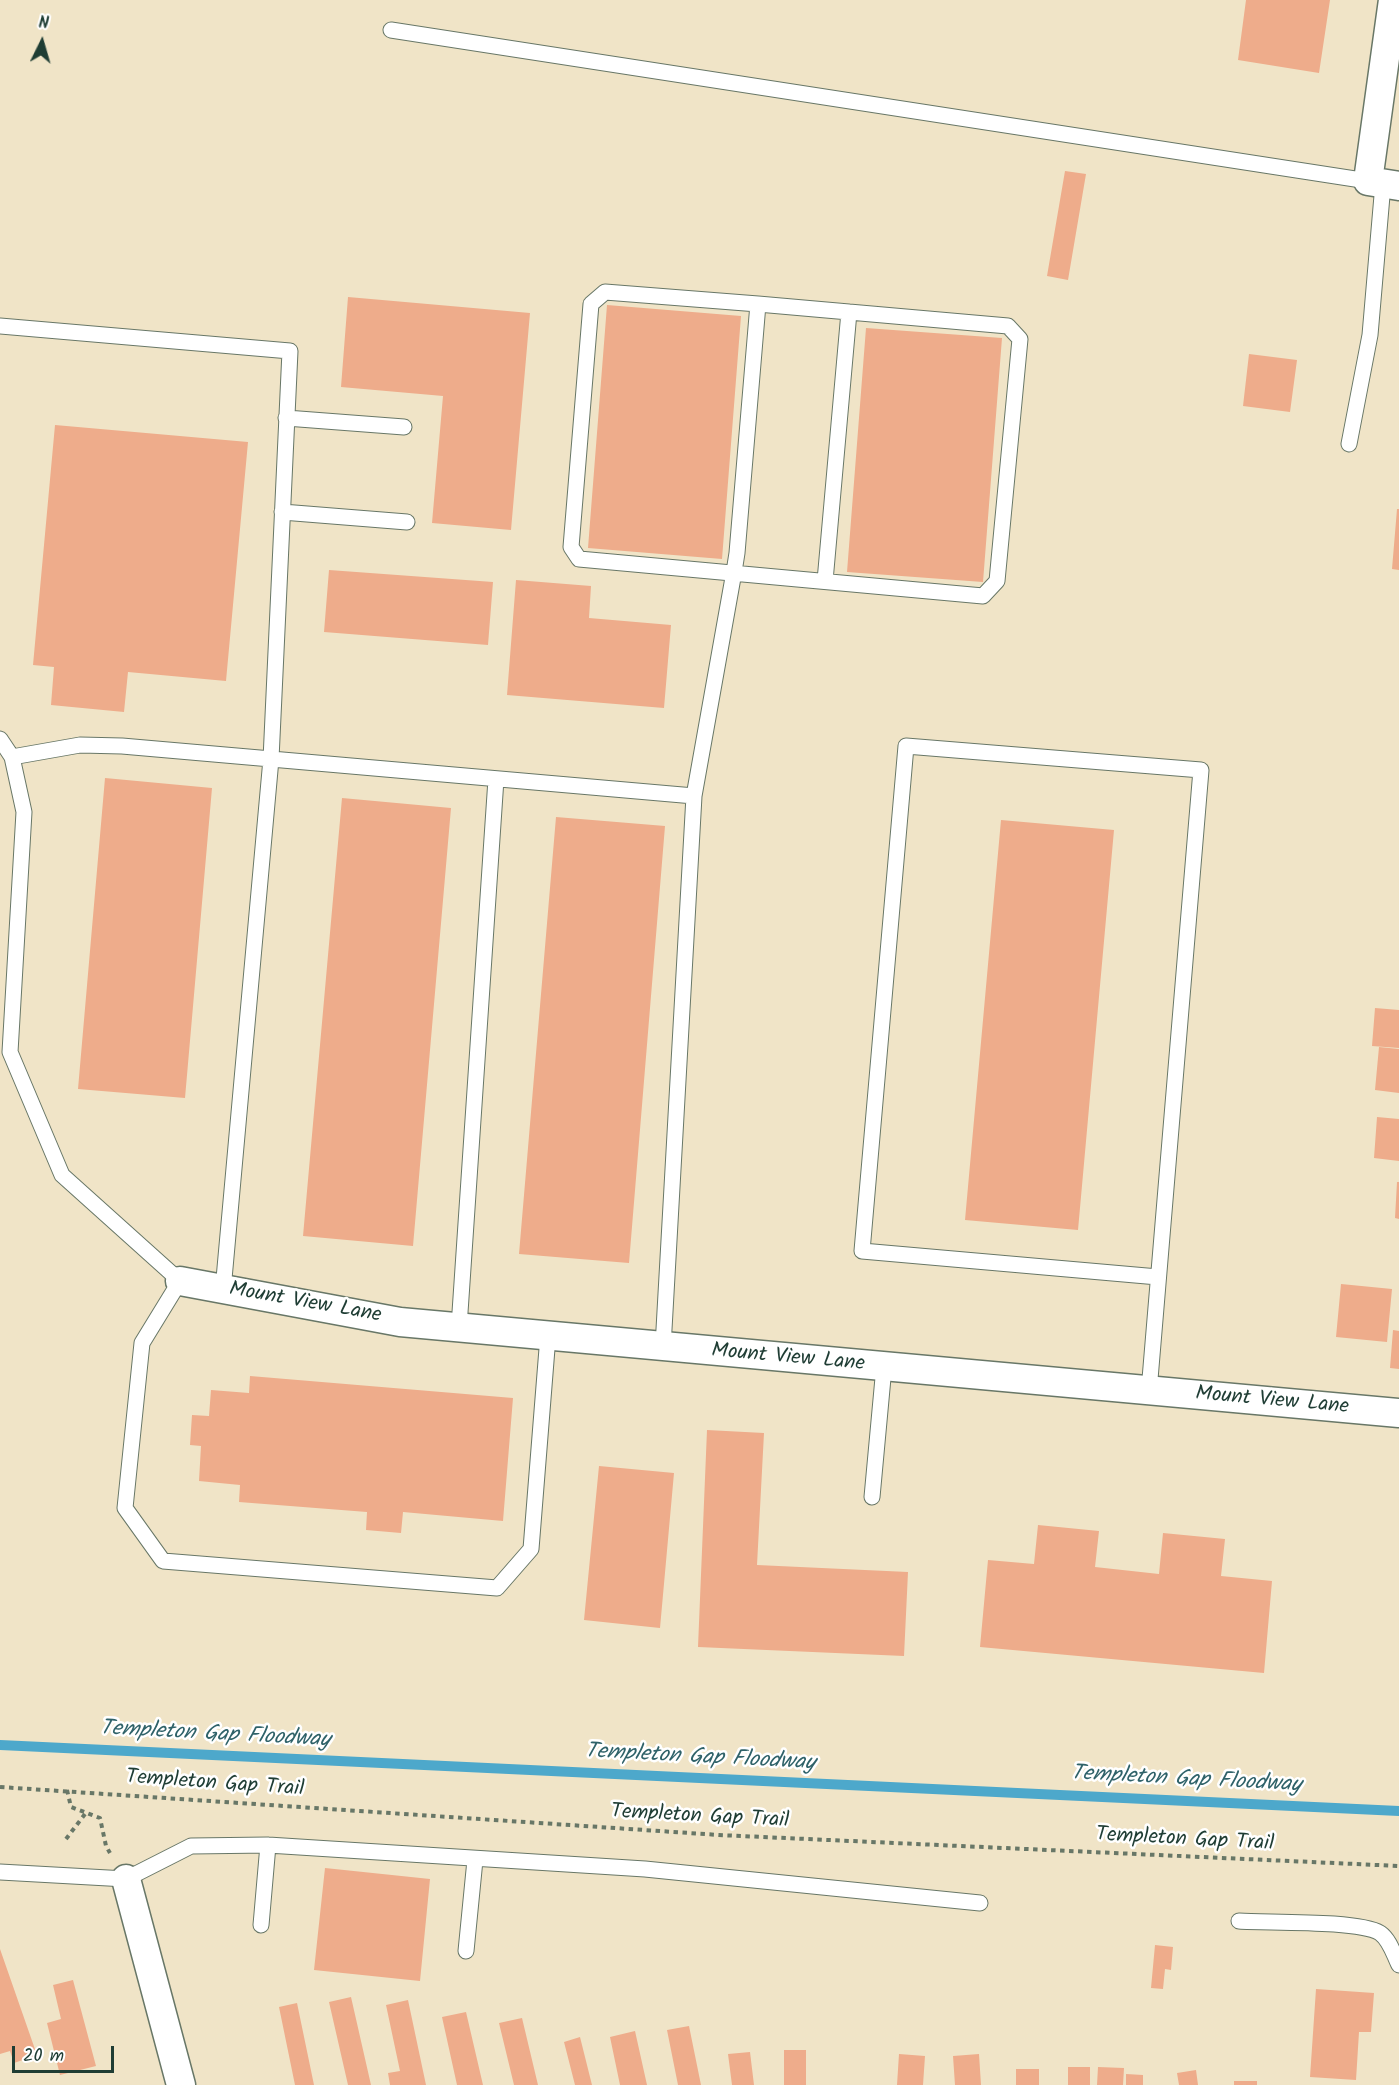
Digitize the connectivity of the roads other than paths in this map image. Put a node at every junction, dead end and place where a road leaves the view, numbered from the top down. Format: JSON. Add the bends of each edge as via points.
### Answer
{"nodes":[{"id":1,"x":1393,"y":0,"type":"edge"},
{"id":2,"x":391,"y":30,"type":"dead end"},
{"id":3,"x":1383,"y":184,"type":"edge"},
{"id":4,"x":758,"y":304,"type":"junction"},
{"id":5,"x":849,"y":312,"type":"junction"},
{"id":6,"x":0,"y":326,"type":"edge"},
{"id":7,"x":286,"y":418,"type":"junction"},
{"id":8,"x":404,"y":427,"type":"dead end"},
{"id":9,"x":1349,"y":444,"type":"dead end"},
{"id":10,"x":282,"y":512,"type":"junction"},
{"id":11,"x":407,"y":522,"type":"dead end"},
{"id":12,"x":734,"y":572,"type":"junction"},
{"id":13,"x":825,"y":581,"type":"junction"},
{"id":14,"x":0,"y":739,"type":"edge"},
{"id":15,"x":12,"y":757,"type":"junction"},
{"id":16,"x":271,"y":759,"type":"junction"},
{"id":17,"x":496,"y":779,"type":"junction"},
{"id":18,"x":694,"y":796,"type":"junction"},
{"id":19,"x":1158,"y":1277,"type":"junction"},
{"id":20,"x":180,"y":1281,"type":"junction"},
{"id":21,"x":223,"y":1290,"type":"junction"},
{"id":22,"x":459,"y":1327,"type":"junction"},
{"id":23,"x":548,"y":1336,"type":"junction"},
{"id":24,"x":663,"y":1347,"type":"junction"},
{"id":25,"x":884,"y":1367,"type":"junction"},
{"id":26,"x":1149,"y":1390,"type":"junction"},
{"id":27,"x":1399,"y":1413,"type":"edge"},
{"id":28,"x":872,"y":1497,"type":"dead end"},
{"id":29,"x":268,"y":1845,"type":"junction"},
{"id":30,"x":475,"y":1860,"type":"junction"},
{"id":31,"x":0,"y":1872,"type":"edge"},
{"id":32,"x":126,"y":1880,"type":"junction"},
{"id":33,"x":980,"y":1903,"type":"dead end"},
{"id":34,"x":1239,"y":1921,"type":"dead end"},
{"id":35,"x":261,"y":1926,"type":"dead end"},
{"id":36,"x":466,"y":1951,"type":"dead end"},
{"id":37,"x":1399,"y":1965,"type":"edge"},
{"id":38,"x":181,"y":2085,"type":"edge"}],
"edges":[{"from":1,"to":3,"type":"street"},
{"from":2,"to":3,"type":"lane"},
{"from":3,"to":9,"type":"lane","via":[[1370,335]]},
{"from":4,"to":5,"type":"lane"},
{"from":4,"to":12,"type":"lane"},
{"from":4,"to":12,"type":"lane","via":[[605,292],[591,303],[571,547],[579,559]]},
{"from":5,"to":13,"type":"lane"},
{"from":5,"to":13,"type":"lane","via":[[1008,326],[1020,339],[998,581],[983,596]]},
{"from":6,"to":7,"type":"lane","via":[[290,351]]},
{"from":7,"to":8,"type":"lane"},
{"from":7,"to":10,"type":"lane"},
{"from":10,"to":11,"type":"lane"},
{"from":10,"to":16,"type":"lane"},
{"from":12,"to":13,"type":"lane"},
{"from":12,"to":18,"type":"lane"},
{"from":14,"to":15,"type":"lane"},
{"from":15,"to":16,"type":"lane","via":[[80,745]]},
{"from":15,"to":20,"type":"lane","via":[[24,812],[10,1052],[62,1175]]},
{"from":16,"to":17,"type":"lane"},
{"from":16,"to":21,"type":"lane"},
{"from":17,"to":18,"type":"lane"},
{"from":17,"to":22,"type":"lane"},
{"from":18,"to":24,"type":"lane"},
{"from":19,"to":19,"type":"lane","via":[[1201,770],[906,746],[862,1251]]},
{"from":19,"to":26,"type":"lane"},
{"from":20,"to":21,"type":"street","name":"Mount View Lane"},
{"from":20,"to":23,"type":"lane","via":[[142,1344],[125,1508],[163,1561],[497,1588],[531,1549]]},
{"from":21,"to":22,"type":"street","name":"Mount View Lane","via":[[400,1322]]},
{"from":22,"to":23,"type":"street","name":"Mount View Lane"},
{"from":23,"to":24,"type":"street","name":"Mount View Lane"},
{"from":24,"to":25,"type":"street","name":"Mount View Lane"},
{"from":25,"to":26,"type":"street","name":"Mount View Lane"},
{"from":25,"to":28,"type":"lane"},
{"from":26,"to":27,"type":"street","name":"Mount View Lane"},
{"from":29,"to":30,"type":"lane"},
{"from":29,"to":32,"type":"lane","via":[[191,1846]]},
{"from":29,"to":35,"type":"lane"},
{"from":30,"to":33,"type":"lane","via":[[645,1869]]},
{"from":30,"to":36,"type":"lane"},
{"from":31,"to":32,"type":"lane"},
{"from":32,"to":38,"type":"street"},
{"from":34,"to":37,"type":"lane","via":[[1352,1927],[1379,1933]]}]}
